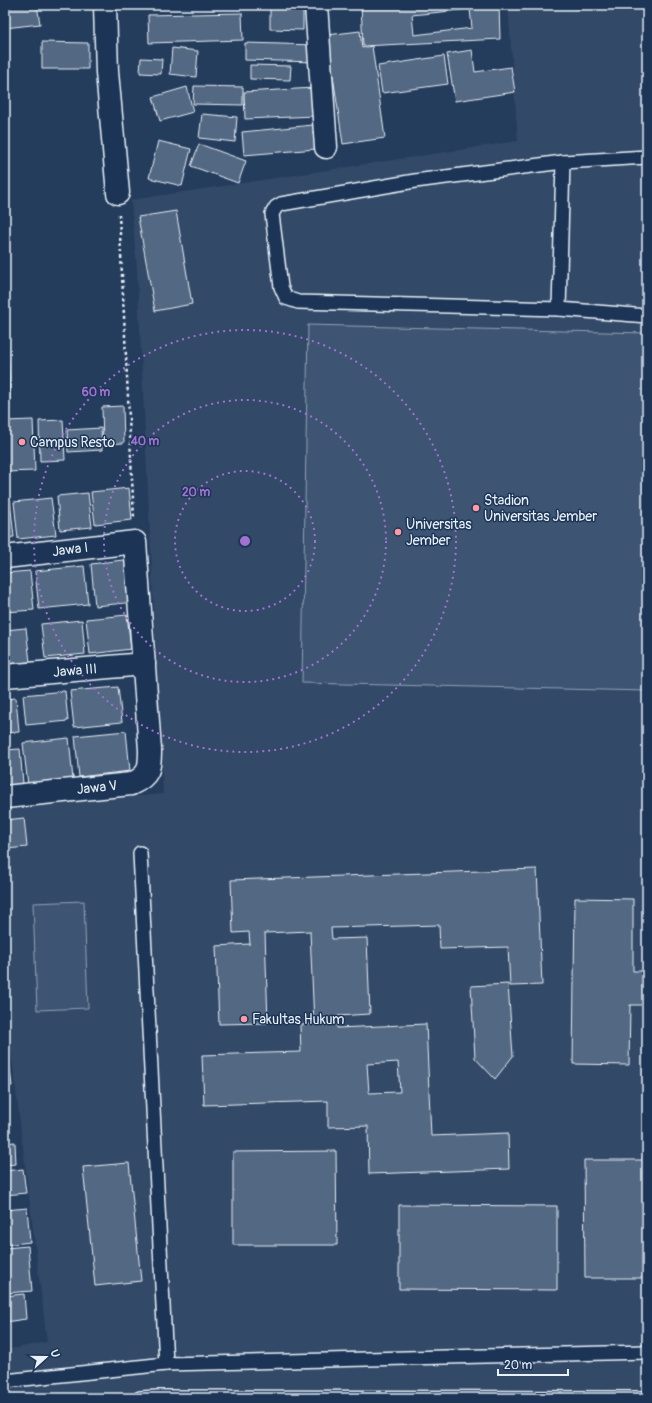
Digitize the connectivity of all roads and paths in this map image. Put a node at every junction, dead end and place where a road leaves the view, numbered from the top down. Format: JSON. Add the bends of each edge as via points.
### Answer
{"nodes":[{"id":1,"x":105,"y":5,"type":"edge"},
{"id":2,"x":316,"y":5,"type":"edge"},
{"id":3,"x":326,"y":147,"type":"dead end"},
{"id":4,"x":647,"y":157,"type":"edge"},
{"id":5,"x":563,"y":162,"type":"junction"},
{"id":6,"x":118,"y":192,"type":"joint"},
{"id":7,"x":559,"y":309,"type":"junction"},
{"id":8,"x":647,"y":316,"type":"edge"},
{"id":9,"x":135,"y":542,"type":"junction"},
{"id":10,"x":5,"y":557,"type":"edge"},
{"id":11,"x":144,"y":664,"type":"junction"},
{"id":12,"x":5,"y":676,"type":"edge"},
{"id":13,"x":5,"y":797,"type":"edge"},
{"id":14,"x":140,"y":853,"type":"dead end"},
{"id":15,"x":647,"y":1352,"type":"edge"},
{"id":16,"x":166,"y":1364,"type":"junction"},
{"id":17,"x":5,"y":1381,"type":"edge"},
{"id":18,"x":140,"y":1398,"type":"edge"},
{"id":19,"x":647,"y":1398,"type":"edge"}],
"edges":[{"from":1,"to":6,"type":"street","via":[[107,72]]},
{"from":2,"to":3,"type":"street"},
{"from":4,"to":5,"type":"lane"},
{"from":5,"to":7,"type":"lane"},
{"from":5,"to":7,"type":"lane","via":[[415,181],[281,204],[272,214],[281,286],[286,298],[298,302]]},
{"from":6,"to":9,"type":"path"},
{"from":7,"to":8,"type":"lane"},
{"from":9,"to":10,"type":"street","name":"Jawa I"},
{"from":9,"to":11,"type":"street"},
{"from":11,"to":12,"type":"street","name":"Jawa III"},
{"from":11,"to":13,"type":"street","name":"Jawa V","via":[[150,760],[148,772],[140,780],[131,784]]},
{"from":14,"to":16,"type":"lane"},
{"from":15,"to":16,"type":"lane"},
{"from":16,"to":17,"type":"lane"},
{"from":18,"to":19,"type":"lane"}]}
